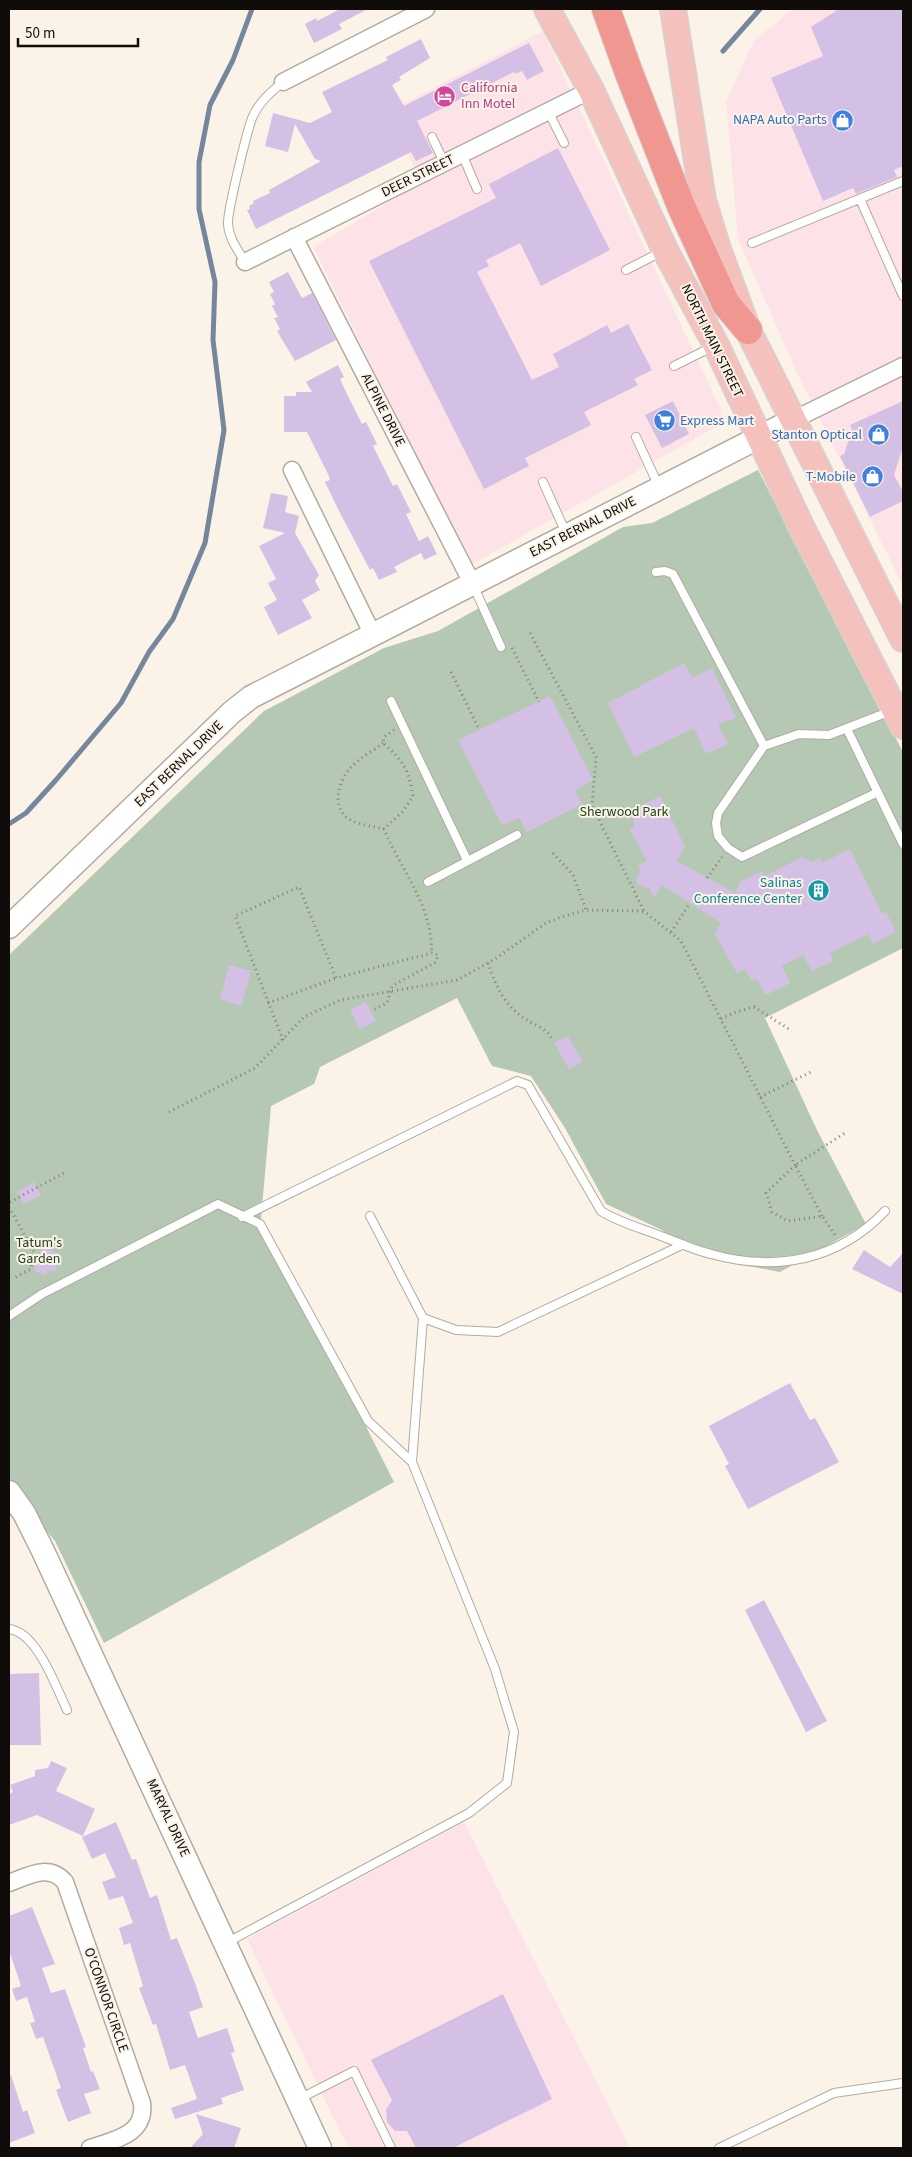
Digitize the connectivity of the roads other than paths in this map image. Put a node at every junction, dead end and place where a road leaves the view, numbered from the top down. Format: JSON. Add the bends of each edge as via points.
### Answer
{"nodes":[{"id":1,"x":426,"y":9,"type":"edge"},
{"id":2,"x":547,"y":9,"type":"edge"},
{"id":3,"x":606,"y":9,"type":"edge"},
{"id":4,"x":673,"y":9,"type":"edge"},
{"id":5,"x":283,"y":82,"type":"joint"},
{"id":6,"x":591,"y":90,"type":"junction"},
{"id":7,"x":548,"y":111,"type":"junction"},
{"id":8,"x":432,"y":137,"type":"dead end"},
{"id":9,"x":564,"y":143,"type":"dead end"},
{"id":10,"x":462,"y":154,"type":"junction"},
{"id":11,"x":444,"y":162,"type":"junction"},
{"id":12,"x":903,"y":181,"type":"edge"},
{"id":13,"x":477,"y":189,"type":"dead end"},
{"id":14,"x":860,"y":199,"type":"junction"},
{"id":15,"x":294,"y":237,"type":"junction"},
{"id":16,"x":752,"y":244,"type":"dead end"},
{"id":17,"x":666,"y":250,"type":"junction"},
{"id":18,"x":246,"y":262,"type":"joint"},
{"id":19,"x":626,"y":270,"type":"dead end"},
{"id":20,"x":903,"y":296,"type":"edge"},
{"id":21,"x":748,"y":330,"type":"junction"},
{"id":22,"x":716,"y":345,"type":"junction"},
{"id":23,"x":674,"y":366,"type":"dead end"},
{"id":24,"x":902,"y":370,"type":"edge"},
{"id":25,"x":793,"y":420,"type":"junction"},
{"id":26,"x":636,"y":436,"type":"dead end"},
{"id":27,"x":759,"y":438,"type":"junction"},
{"id":28,"x":292,"y":470,"type":"dead end"},
{"id":29,"x":543,"y":482,"type":"dead end"},
{"id":30,"x":659,"y":487,"type":"junction"},
{"id":31,"x":567,"y":535,"type":"junction"},
{"id":32,"x":656,"y":572,"type":"dead end"},
{"id":33,"x":472,"y":583,"type":"junction"},
{"id":34,"x":372,"y":633,"type":"junction"},
{"id":35,"x":903,"y":640,"type":"edge"},
{"id":36,"x":501,"y":647,"type":"dead end"},
{"id":37,"x":391,"y":701,"type":"dead end"},
{"id":38,"x":899,"y":718,"type":"edge"},
{"id":39,"x":847,"y":729,"type":"junction"},
{"id":40,"x":764,"y":746,"type":"junction"},
{"id":41,"x":878,"y":792,"type":"junction"},
{"id":42,"x":517,"y":835,"type":"dead end"},
{"id":43,"x":903,"y":844,"type":"edge"},
{"id":44,"x":467,"y":860,"type":"junction"},
{"id":45,"x":428,"y":882,"type":"dead end"},
{"id":46,"x":9,"y":927,"type":"edge"},
{"id":47,"x":885,"y":1211,"type":"dead end"},
{"id":48,"x":370,"y":1216,"type":"dead end"},
{"id":49,"x":242,"y":1217,"type":"junction"},
{"id":50,"x":682,"y":1245,"type":"junction"},
{"id":51,"x":9,"y":1316,"type":"edge"},
{"id":52,"x":423,"y":1318,"type":"junction"},
{"id":53,"x":412,"y":1462,"type":"junction"},
{"id":54,"x":9,"y":1492,"type":"edge"},
{"id":55,"x":9,"y":1629,"type":"edge"},
{"id":56,"x":67,"y":1710,"type":"dead end"},
{"id":57,"x":9,"y":1882,"type":"edge"},
{"id":58,"x":226,"y":1944,"type":"junction"},
{"id":59,"x":903,"y":2083,"type":"edge"},
{"id":60,"x":298,"y":2100,"type":"junction"},
{"id":61,"x":90,"y":2148,"type":"edge"},
{"id":62,"x":320,"y":2148,"type":"edge"},
{"id":63,"x":391,"y":2148,"type":"edge"},
{"id":64,"x":719,"y":2148,"type":"edge"}],
"edges":[{"from":1,"to":5,"type":"street"},
{"from":2,"to":6,"type":"main road","name":"NORTH MAIN STREET"},
{"from":3,"to":21,"type":"highway","via":[[681,206],[726,304]]},
{"from":4,"to":21,"type":"main road","via":[[703,200]]},
{"from":5,"to":18,"type":"lane","via":[[264,98],[252,118],[231,206],[228,223],[231,239]]},
{"from":6,"to":7,"type":"street","name":"DEER STREET"},
{"from":6,"to":17,"type":"main road","name":"NORTH MAIN STREET"},
{"from":7,"to":9,"type":"lane"},
{"from":7,"to":10,"type":"street","name":"DEER STREET"},
{"from":8,"to":11,"type":"lane"},
{"from":10,"to":11,"type":"street","name":"DEER STREET"},
{"from":10,"to":13,"type":"lane"},
{"from":11,"to":15,"type":"street","name":"DEER STREET"},
{"from":12,"to":14,"type":"lane"},
{"from":14,"to":16,"type":"lane"},
{"from":14,"to":20,"type":"lane"},
{"from":15,"to":18,"type":"street","name":"DEER STREET"},
{"from":15,"to":33,"type":"street","name":"ALPINE DRIVE"},
{"from":17,"to":19,"type":"lane"},
{"from":17,"to":22,"type":"main road","name":"NORTH MAIN STREET"},
{"from":21,"to":25,"type":"main road"},
{"from":22,"to":23,"type":"lane"},
{"from":22,"to":27,"type":"main road","name":"NORTH MAIN STREET"},
{"from":24,"to":25,"type":"street"},
{"from":25,"to":27,"type":"main road","name":"EAST BERNAL DRIVE"},
{"from":25,"to":35,"type":"main road"},
{"from":26,"to":30,"type":"lane"},
{"from":27,"to":30,"type":"main road","name":"EAST BERNAL DRIVE"},
{"from":27,"to":38,"type":"main road","name":"NORTH MAIN STREET"},
{"from":28,"to":34,"type":"street"},
{"from":29,"to":31,"type":"lane"},
{"from":30,"to":31,"type":"main road","name":"EAST BERNAL DRIVE"},
{"from":31,"to":33,"type":"main road","name":"EAST BERNAL DRIVE"},
{"from":32,"to":40,"type":"lane","via":[[665,570],[673,574]]},
{"from":33,"to":34,"type":"main road","name":"EAST BERNAL DRIVE"},
{"from":33,"to":36,"type":"lane"},
{"from":34,"to":46,"type":"main road","name":"EAST BERNAL DRIVE","via":[[251,697]]},
{"from":37,"to":44,"type":"lane"},
{"from":38,"to":39,"type":"lane"},
{"from":39,"to":40,"type":"lane","via":[[829,735],[799,734]]},
{"from":39,"to":41,"type":"lane"},
{"from":40,"to":41,"type":"lane","via":[[718,813],[716,823],[718,836],[742,857]]},
{"from":41,"to":43,"type":"lane"},
{"from":42,"to":44,"type":"lane"},
{"from":44,"to":45,"type":"lane"},
{"from":47,"to":50,"type":"lane","via":[[866,1231],[796,1262],[743,1261]]},
{"from":48,"to":52,"type":"lane"},
{"from":49,"to":50,"type":"lane","via":[[514,1081],[521,1081],[528,1084],[601,1212]]},
{"from":49,"to":51,"type":"lane","via":[[218,1204],[42,1294]]},
{"from":49,"to":53,"type":"lane","via":[[260,1224],[368,1421]]},
{"from":50,"to":52,"type":"lane","via":[[498,1332],[456,1330]]},
{"from":52,"to":53,"type":"lane"},
{"from":53,"to":58,"type":"lane","via":[[495,1669],[514,1732],[507,1783],[469,1813]]},
{"from":54,"to":58,"type":"main road","name":"MARYAL DRIVE","via":[[32,1528]]},
{"from":55,"to":56,"type":"lane","via":[[29,1639]]},
{"from":57,"to":61,"type":"street","name":"O'CONNOR CIRCLE","via":[[40,1872],[54,1873],[65,1882],[142,2103],[142,2115],[135,2130]]},
{"from":58,"to":60,"type":"main road","name":"MARYAL DRIVE"},
{"from":59,"to":64,"type":"lane","via":[[834,2093]]},
{"from":60,"to":62,"type":"main road","name":"MARYAL DRIVE"},
{"from":60,"to":63,"type":"lane","via":[[354,2071]]}]}
